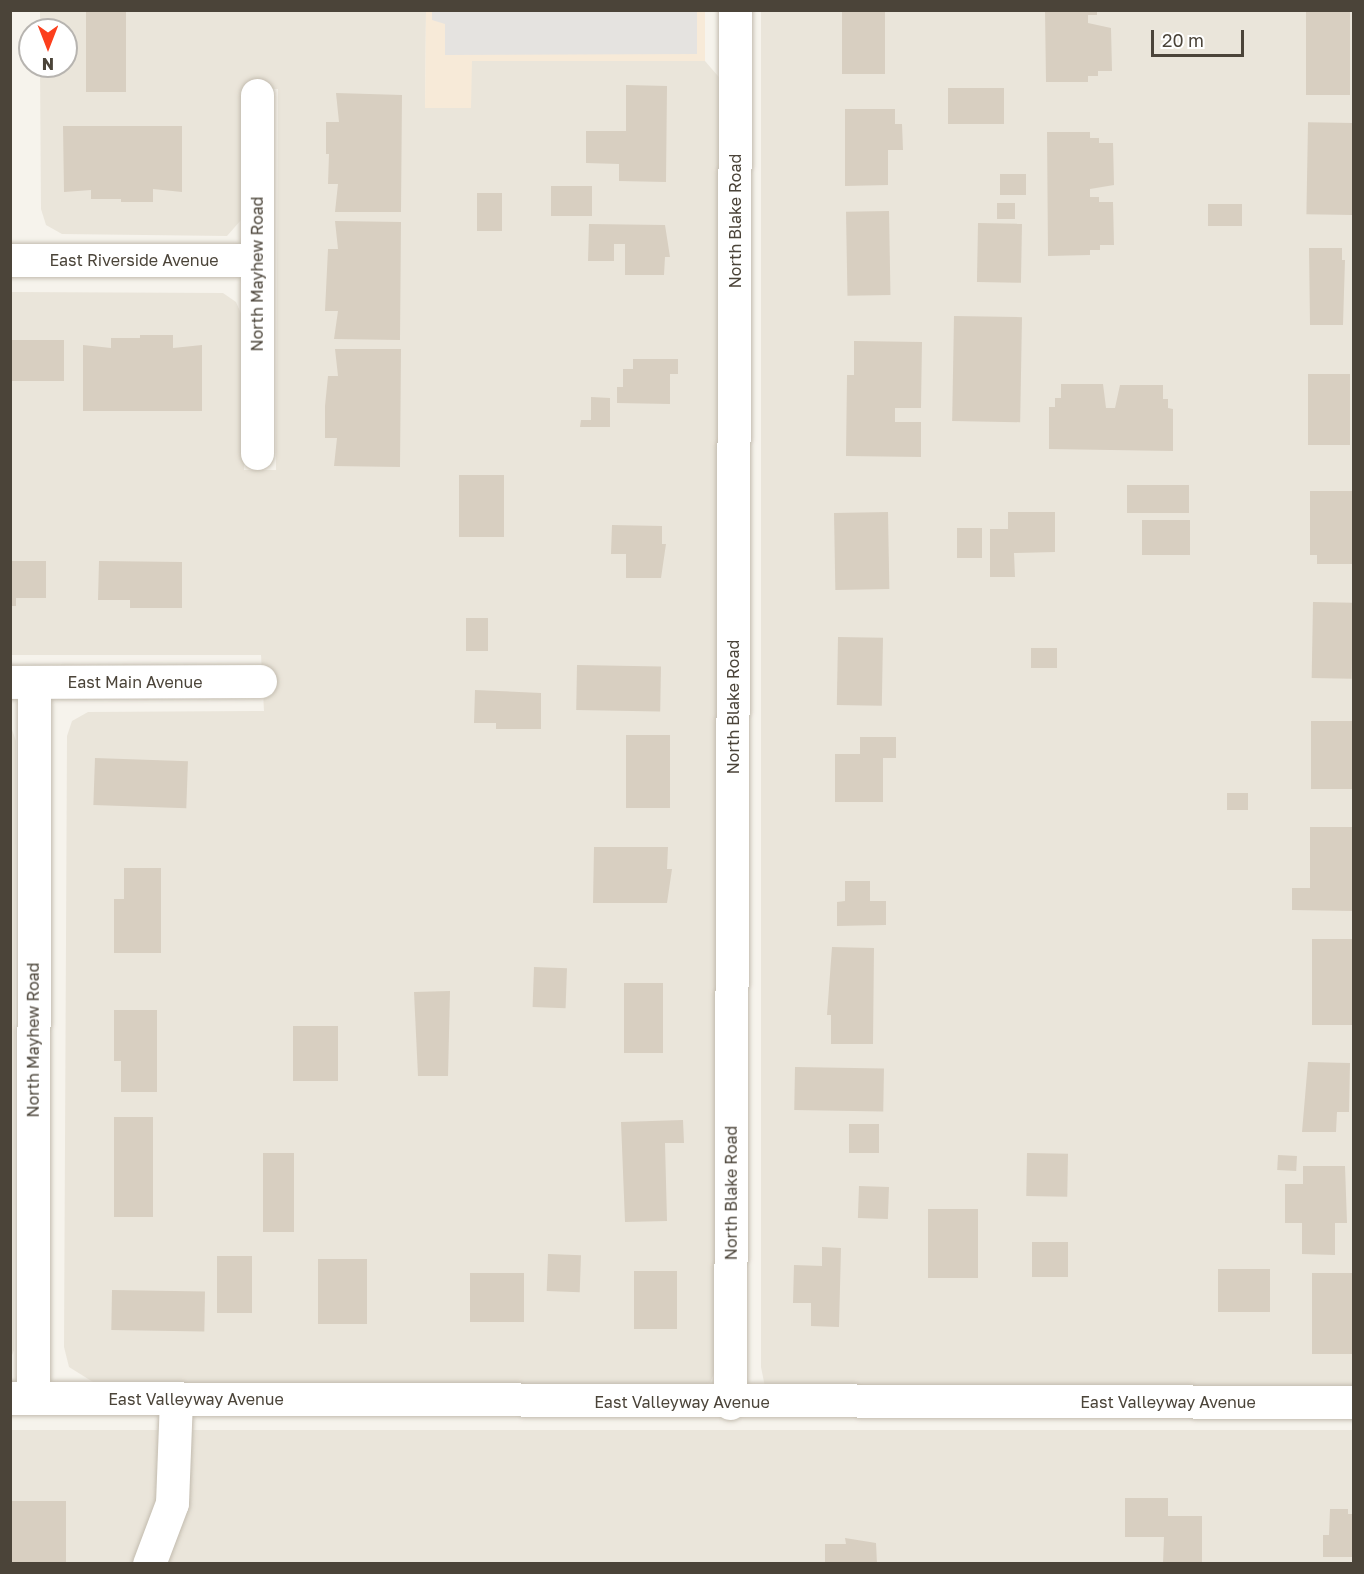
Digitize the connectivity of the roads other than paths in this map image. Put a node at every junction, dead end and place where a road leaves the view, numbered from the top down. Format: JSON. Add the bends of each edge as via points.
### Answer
{"nodes":[{"id":1,"x":735,"y":10,"type":"edge"},
{"id":2,"x":257,"y":94,"type":"dead end"},
{"id":3,"x":10,"y":260,"type":"edge"},
{"id":4,"x":256,"y":260,"type":"junction"},
{"id":5,"x":256,"y":453,"type":"dead end"},
{"id":6,"x":260,"y":681,"type":"dead end"},
{"id":7,"x":22,"y":682,"type":"edge"},
{"id":8,"x":22,"y":1398,"type":"edge"},
{"id":9,"x":176,"y":1399,"type":"junction"},
{"id":10,"x":1353,"y":1402,"type":"edge"},
{"id":11,"x":730,"y":1403,"type":"junction"},
{"id":12,"x":149,"y":1563,"type":"edge"}],
"edges":[{"from":1,"to":11,"type":"street","name":"North Blake Road"},
{"from":2,"to":4,"type":"street","name":"North Mayhew Road"},
{"from":3,"to":4,"type":"street","name":"East Riverside Avenue"},
{"from":4,"to":5,"type":"street","name":"North Mayhew Road"},
{"from":6,"to":7,"type":"street","name":"East Main Avenue"},
{"from":7,"to":8,"type":"street","name":"North Mayhew Road"},
{"from":8,"to":9,"type":"street","name":"East Valleyway Avenue"},
{"from":9,"to":11,"type":"street","name":"East Valleyway Avenue"},
{"from":9,"to":12,"type":"street","via":[[172,1503]]},
{"from":10,"to":11,"type":"street","name":"East Valleyway Avenue"}]}
